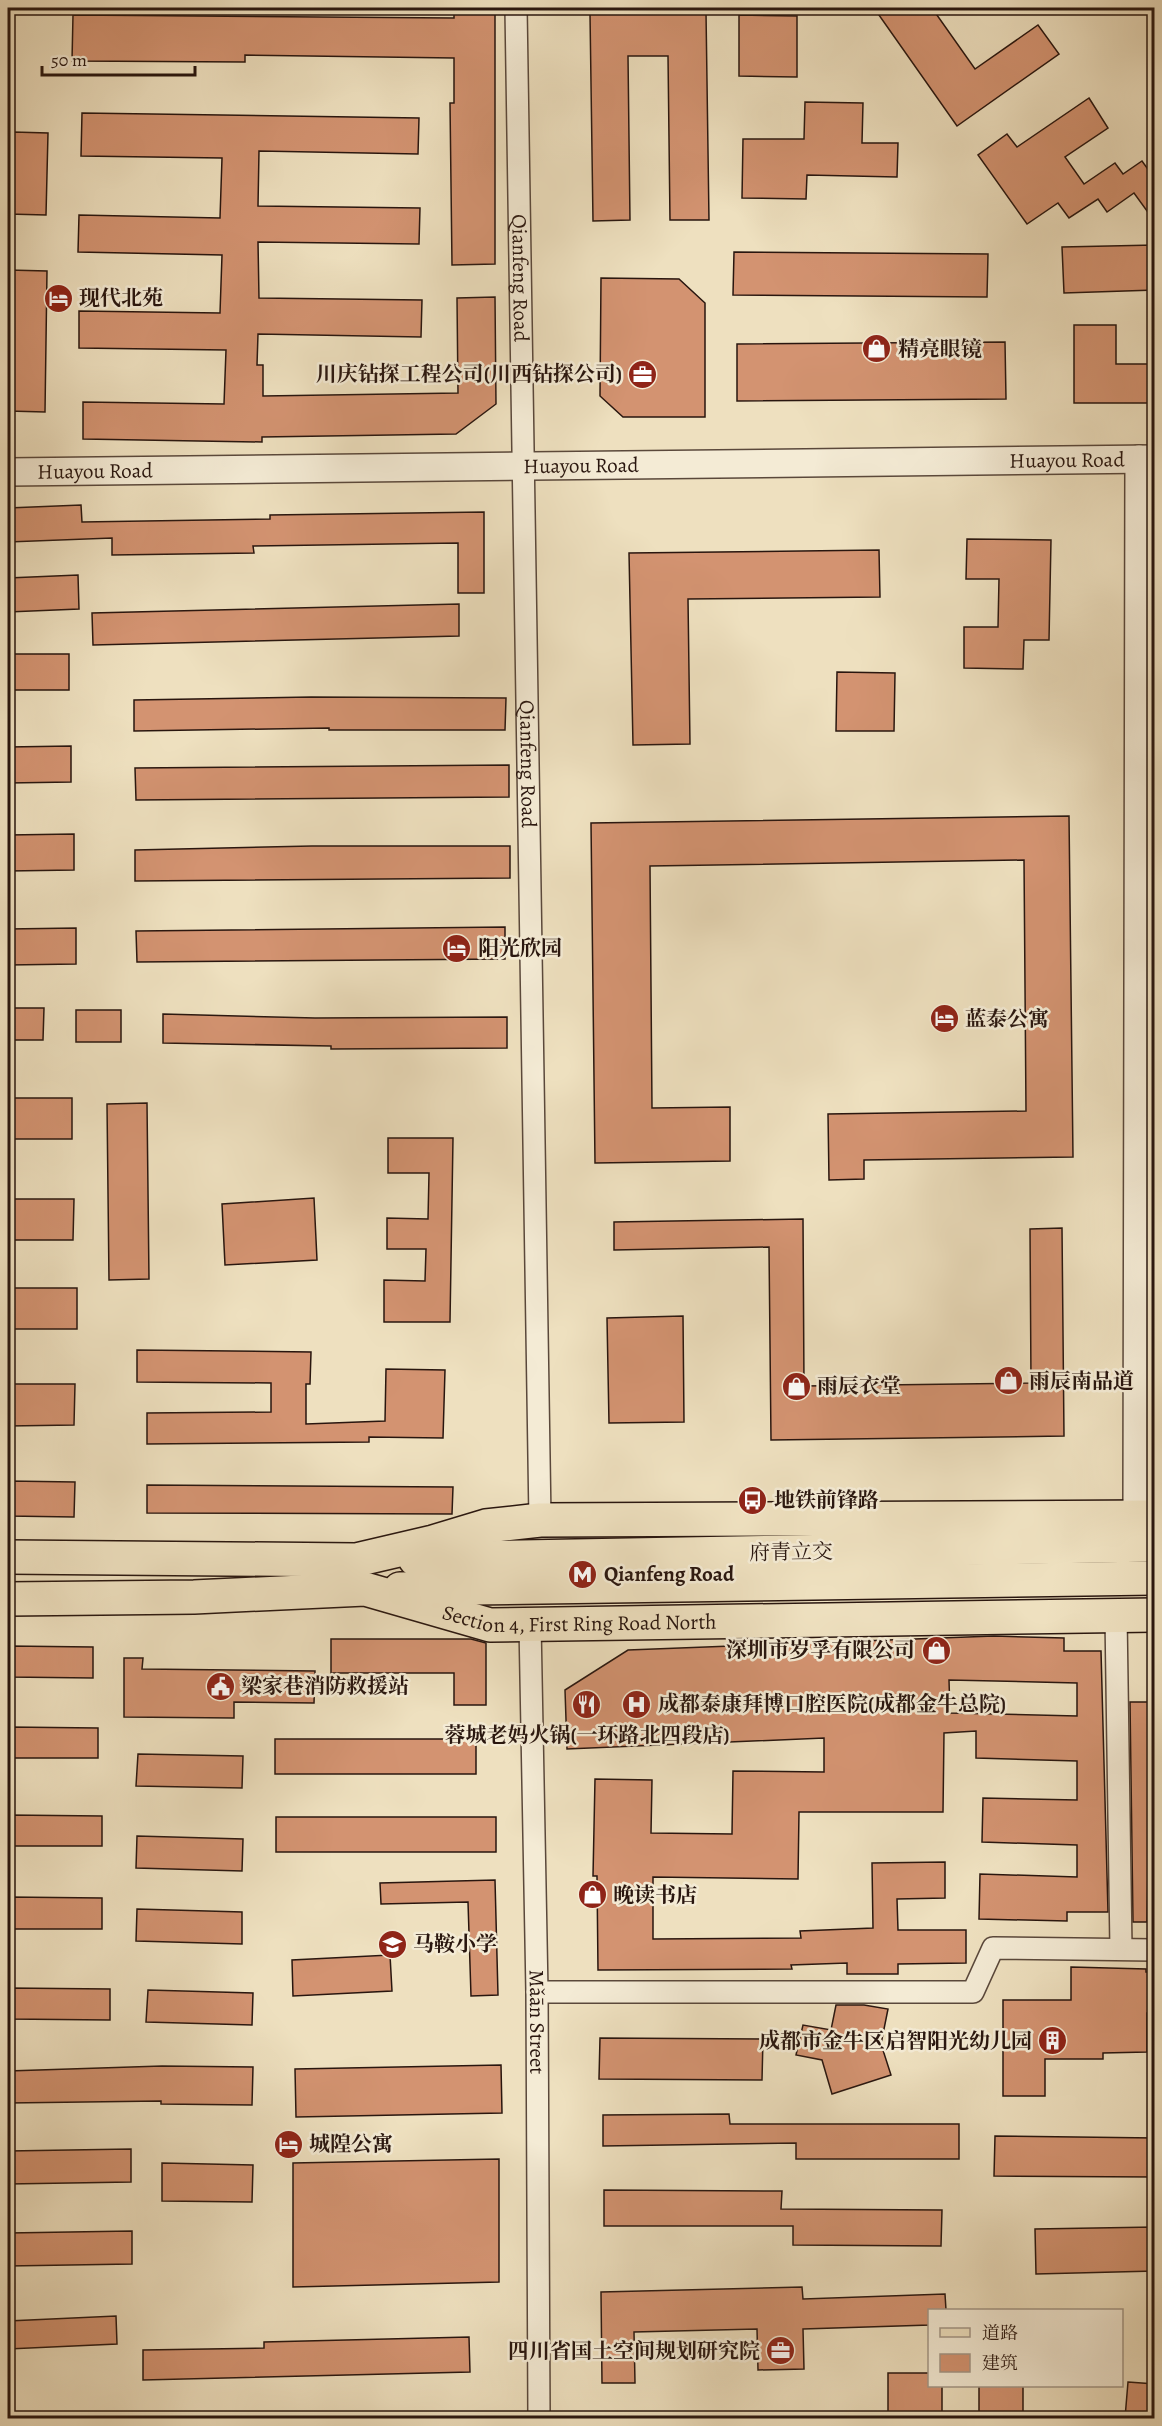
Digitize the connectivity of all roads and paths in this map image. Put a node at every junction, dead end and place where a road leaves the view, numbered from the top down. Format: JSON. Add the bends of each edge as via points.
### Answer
{"nodes":[{"id":1,"x":516,"y":8,"type":"edge"},
{"id":2,"x":1147,"y":459,"type":"edge"},
{"id":3,"x":525,"y":466,"type":"junction"},
{"id":4,"x":8,"y":472,"type":"edge"},
{"id":5,"x":1146,"y":1517,"type":"edge"},
{"id":6,"x":540,"y":1520,"type":"junction"},
{"id":7,"x":1155,"y":1545,"type":"edge"},
{"id":8,"x":8,"y":1557,"type":"edge"},
{"id":9,"x":360,"y":1575,"type":"junction"},
{"id":10,"x":1155,"y":1578,"type":"edge"},
{"id":11,"x":8,"y":1599,"type":"edge"},
{"id":12,"x":1155,"y":1615,"type":"edge"},
{"id":13,"x":1116,"y":1616,"type":"junction"},
{"id":14,"x":530,"y":1624,"type":"junction"},
{"id":15,"x":1121,"y":1949,"type":"junction"},
{"id":16,"x":1155,"y":1950,"type":"edge"},
{"id":17,"x":537,"y":1992,"type":"junction"},
{"id":18,"x":539,"y":2418,"type":"edge"}],
"edges":[{"from":1,"to":3,"type":"street","name":"Qianfeng Road"},
{"from":2,"to":3,"type":"street","name":"Huayou Road"},
{"from":2,"to":5,"type":"street"},
{"from":3,"to":4,"type":"street","name":"Huayou Road"},
{"from":3,"to":6,"type":"street","name":"Qianfeng Road"},
{"from":5,"to":6,"type":"main road","name":"Section 4, First Ring Road North"},
{"from":6,"to":9,"type":"main road","name":"Section 4, First Ring Road North","via":[[486,1526],[433,1542]]},
{"from":7,"to":9,"type":"main road","name":"府青立交"},
{"from":8,"to":9,"type":"main road","name":"Section 4, First Ring Road North"},
{"from":9,"to":10,"type":"main road","name":"府青立交"},
{"from":9,"to":11,"type":"main road","name":"Section 4, First Ring Road North","via":[[194,1597]]},
{"from":9,"to":14,"type":"main road","name":"Section 4, First Ring Road North","via":[[490,1625]]},
{"from":12,"to":13,"type":"main road","name":"Section 4, First Ring Road North"},
{"from":13,"to":14,"type":"main road","name":"Section 4, First Ring Road North"},
{"from":13,"to":15,"type":"street"},
{"from":14,"to":17,"type":"street","name":"Mǎān Street"},
{"from":15,"to":16,"type":"street"},
{"from":15,"to":17,"type":"street","via":[[993,1948],[973,1992]]},
{"from":17,"to":18,"type":"street","name":"Mǎān Street"}]}
